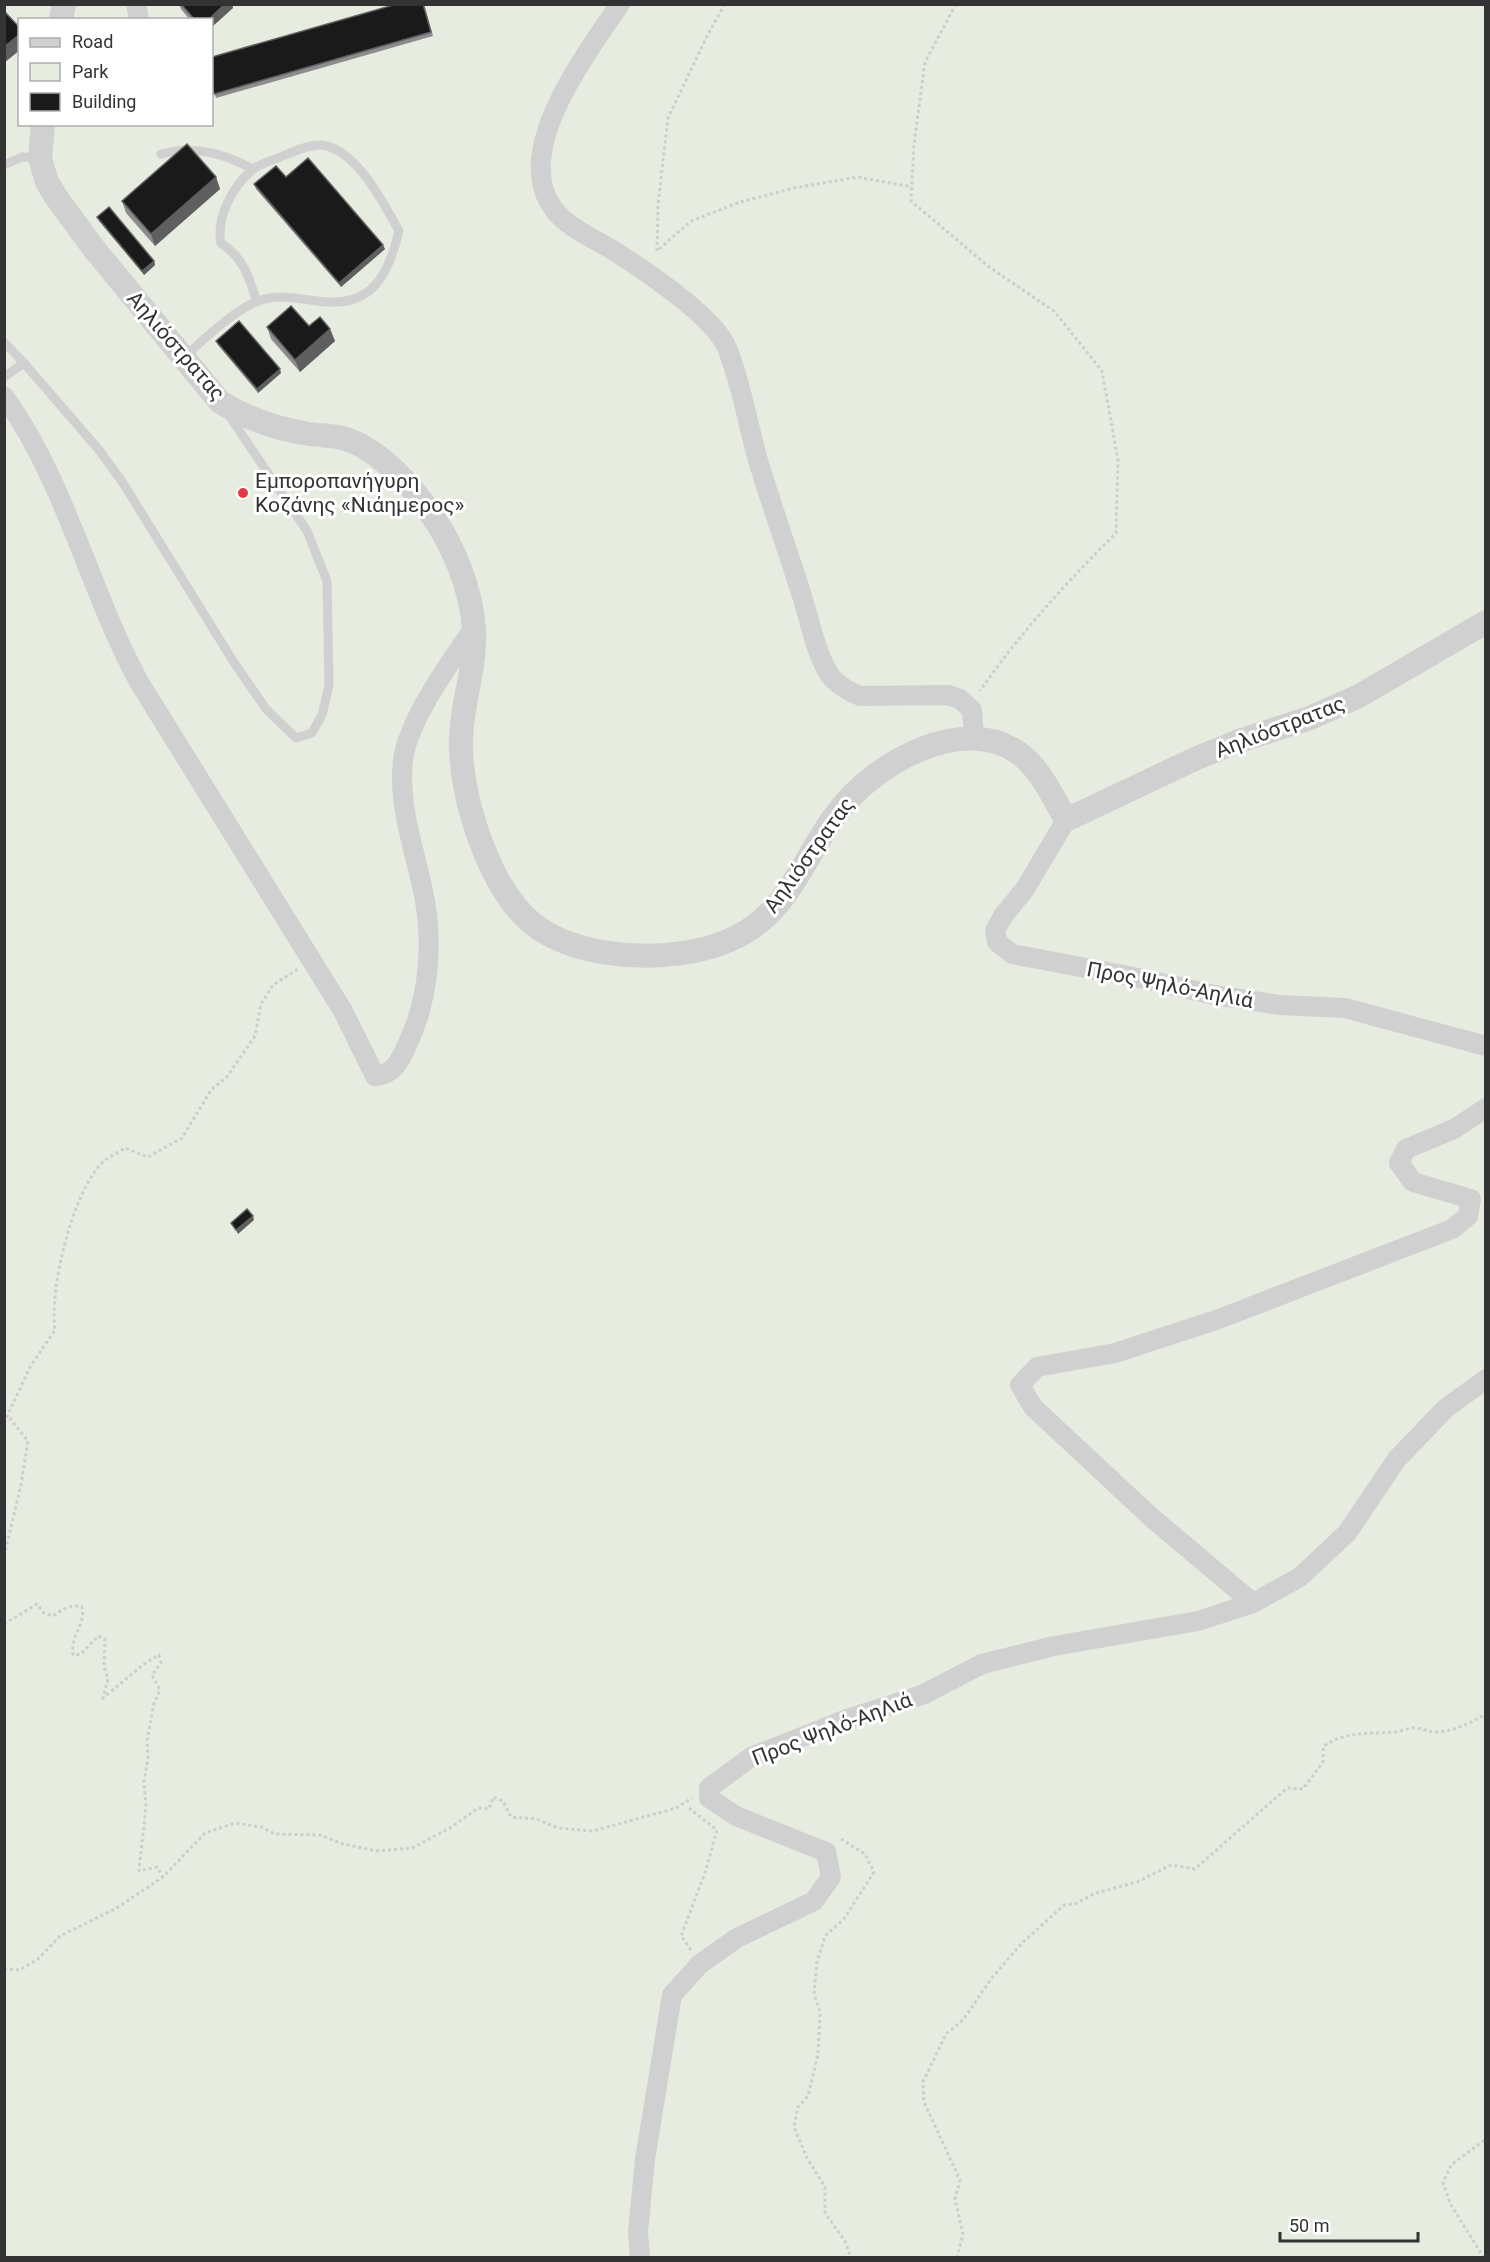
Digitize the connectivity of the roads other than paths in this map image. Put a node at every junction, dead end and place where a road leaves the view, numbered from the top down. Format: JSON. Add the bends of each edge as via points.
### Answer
{"nodes":[{"id":1,"x":620,"y":4,"type":"edge"},
{"id":2,"x":43,"y":126,"type":"edge"},
{"id":3,"x":161,"y":154,"type":"dead end"},
{"id":4,"x":40,"y":158,"type":"junction"},
{"id":5,"x":4,"y":165,"type":"edge"},
{"id":6,"x":253,"y":169,"type":"junction"},
{"id":7,"x":257,"y":302,"type":"junction"},
{"id":8,"x":4,"y":342,"type":"edge"},
{"id":9,"x":183,"y":359,"type":"junction"},
{"id":10,"x":24,"y":363,"type":"junction"},
{"id":11,"x":4,"y":377,"type":"edge"},
{"id":12,"x":4,"y":396,"type":"edge"},
{"id":13,"x":220,"y":402,"type":"junction"},
{"id":14,"x":1485,"y":622,"type":"edge"},
{"id":15,"x":474,"y":628,"type":"junction"},
{"id":16,"x":974,"y":736,"type":"junction"},
{"id":17,"x":1066,"y":820,"type":"junction"},
{"id":18,"x":1485,"y":1046,"type":"edge"},
{"id":19,"x":1485,"y":1108,"type":"edge"},
{"id":20,"x":1485,"y":1379,"type":"edge"},
{"id":21,"x":1254,"y":1603,"type":"junction"},
{"id":22,"x":640,"y":2258,"type":"edge"}],
"edges":[{"from":1,"to":16,"type":"street","via":[[588,51],[542,143],[543,188],[553,210],[570,226],[612,250],[704,315],[726,344],[814,636],[833,679],[860,696],[948,695],[960,699],[972,710]]},
{"from":2,"to":4,"type":"street","name":"Αηλιόστρατας"},
{"from":3,"to":6,"type":"lane","via":[[177,150],[210,152]]},
{"from":4,"to":5,"type":"lane","via":[[22,157]]},
{"from":4,"to":9,"type":"street","name":"Αηλιόστρατας","via":[[47,182],[68,216]]},
{"from":6,"to":7,"type":"lane","via":[[230,199],[218,227],[221,243],[237,254],[246,269]]},
{"from":6,"to":7,"type":"lane","via":[[305,147],[322,145],[345,156],[376,188],[399,231],[391,265],[372,289],[345,303],[291,296]]},
{"from":7,"to":9,"type":"lane","via":[[210,334]]},
{"from":8,"to":10,"type":"lane"},
{"from":9,"to":13,"type":"street","name":"Αηλιόστρατας"},
{"from":10,"to":11,"type":"lane"},
{"from":10,"to":13,"type":"lane","via":[[123,483],[233,661],[266,709],[296,738],[312,733],[322,715],[329,685],[327,581],[307,531]]},
{"from":12,"to":15,"type":"street","via":[[41,458],[129,665],[351,1025],[375,1076],[386,1075],[396,1066],[420,1016],[428,963],[423,890],[403,802],[403,757],[430,695]]},
{"from":13,"to":15,"type":"street","name":"Αηλιόστρατας","via":[[275,428],[350,441],[388,466],[412,489],[450,546],[465,585]]},
{"from":14,"to":17,"type":"street","name":"Αηλιόστρατας","via":[[1387,682],[1336,707],[1218,750]]},
{"from":15,"to":16,"type":"street","name":"Αηλιόστρατας","via":[[474,656],[461,744],[471,808],[480,837],[503,887],[534,925],[554,937],[603,952],[685,953],[752,928],[775,905],[835,815],[859,789],[917,752]]},
{"from":16,"to":17,"type":"street","name":"Αηλιόστρατας","via":[[1006,746],[1028,760]]},
{"from":17,"to":18,"type":"street","name":"Προς Ψηλό-ΑηΛιά","via":[[995,931],[997,942],[1012,954],[1214,996],[1279,1005],[1345,1008]]},
{"from":19,"to":21,"type":"street","via":[[1454,1129],[1406,1149],[1399,1163],[1413,1182],[1471,1199],[1468,1216],[1452,1229],[1208,1322],[1115,1353],[1036,1367],[1020,1385],[1033,1407],[1050,1423],[1151,1517]]},
{"from":20,"to":21,"type":"street","name":"Προς Ψηλό-ΑηΛιά","via":[[1446,1408],[1397,1460],[1347,1533],[1300,1576]]},
{"from":21,"to":22,"type":"street","name":"Προς Ψηλό-ΑηΛιά","via":[[1198,1621],[1054,1646],[982,1664],[922,1695],[847,1719],[751,1757],[709,1793],[736,1816],[826,1852],[831,1876],[814,1901],[737,1938],[700,1964],[672,1995],[645,2159],[638,2232]]}]}
